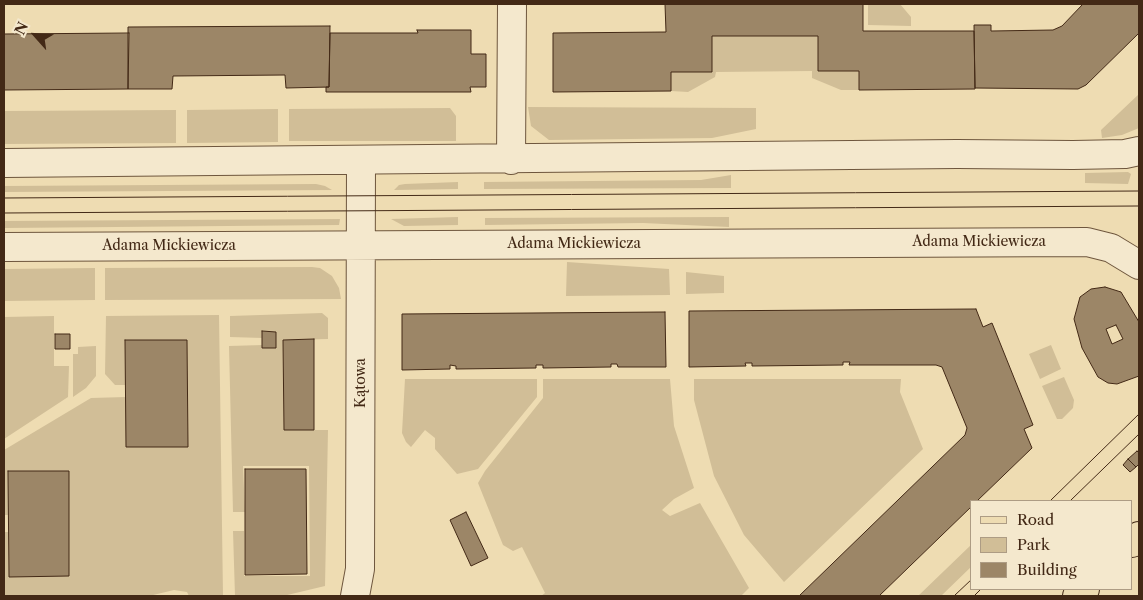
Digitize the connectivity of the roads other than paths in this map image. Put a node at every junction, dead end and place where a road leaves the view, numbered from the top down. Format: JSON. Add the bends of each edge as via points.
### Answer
{"nodes":[{"id":1,"x":512,"y":4,"type":"edge"},
{"id":2,"x":1139,"y":151,"type":"edge"},
{"id":3,"x":511,"y":160,"type":"junction"},
{"id":4,"x":360,"y":161,"type":"junction"},
{"id":5,"x":4,"y":164,"type":"edge"},
{"id":6,"x":361,"y":245,"type":"junction"},
{"id":7,"x":4,"y":247,"type":"edge"},
{"id":8,"x":1139,"y":265,"type":"edge"},
{"id":9,"x":362,"y":593,"type":"edge"}],
"edges":[{"from":1,"to":3,"type":"street"},
{"from":2,"to":3,"type":"street","via":[[1083,155]]},
{"from":3,"to":4,"type":"street"},
{"from":4,"to":5,"type":"street"},
{"from":4,"to":6,"type":"street","name":"Kątowa"},
{"from":6,"to":7,"type":"street","name":"Adama Mickiewicza"},
{"from":6,"to":8,"type":"street","name":"Adama Mickiewicza","via":[[1087,242],[1111,248]]},
{"from":6,"to":9,"type":"street","name":"Kątowa"}]}
